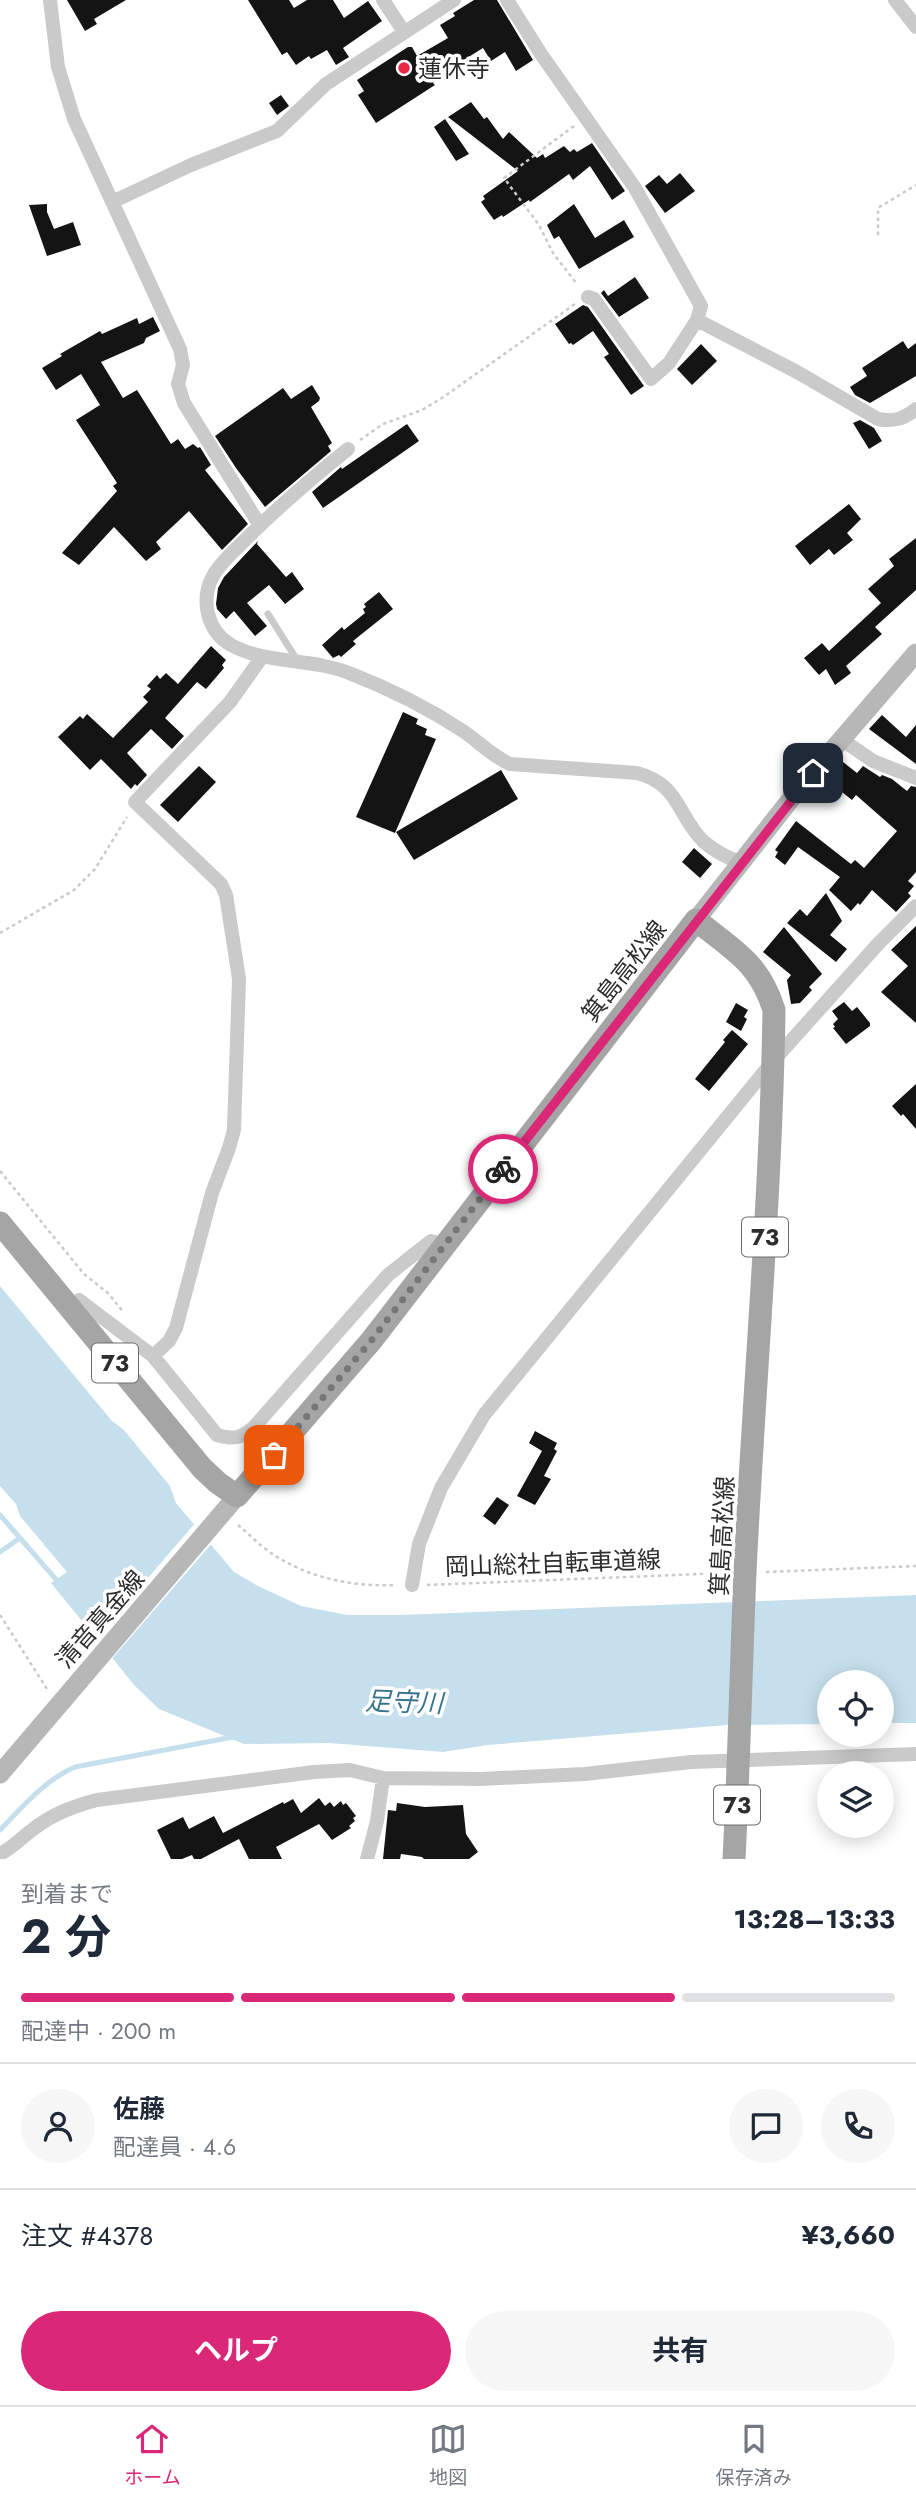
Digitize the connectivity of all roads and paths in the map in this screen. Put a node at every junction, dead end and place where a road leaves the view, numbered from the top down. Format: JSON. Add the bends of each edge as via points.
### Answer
{"nodes":[{"id":1,"x":50,"y":0,"type":"edge"},
{"id":2,"x":383,"y":0,"type":"edge"},
{"id":3,"x":454,"y":0,"type":"edge"},
{"id":4,"x":507,"y":0,"type":"edge"},
{"id":5,"x":895,"y":0,"type":"edge"},
{"id":6,"x":916,"y":27,"type":"edge"},
{"id":7,"x":404,"y":32,"type":"junction"},
{"id":8,"x":585,"y":118,"type":"junction"},
{"id":9,"x":916,"y":185,"type":"edge"},
{"id":10,"x":112,"y":202,"type":"junction"},
{"id":11,"x":878,"y":235,"type":"dead end"},
{"id":12,"x":588,"y":297,"type":"junction"},
{"id":13,"x":697,"y":320,"type":"junction"},
{"id":14,"x":916,"y":409,"type":"edge"},
{"id":15,"x":348,"y":449,"type":"joint"},
{"id":16,"x":258,"y":524,"type":"junction"},
{"id":17,"x":268,"y":614,"type":"dead end"},
{"id":18,"x":916,"y":653,"type":"edge"},
{"id":19,"x":262,"y":657,"type":"junction"},
{"id":20,"x":297,"y":660,"type":"junction"},
{"id":21,"x":841,"y":739,"type":"junction"},
{"id":22,"x":916,"y":778,"type":"edge"},
{"id":23,"x":135,"y":802,"type":"junction"},
{"id":24,"x":742,"y":863,"type":"junction"},
{"id":25,"x":916,"y":906,"type":"edge"},
{"id":26,"x":696,"y":920,"type":"junction"},
{"id":27,"x":0,"y":933,"type":"edge"},
{"id":28,"x":773,"y":1061,"type":"junction"},
{"id":29,"x":0,"y":1171,"type":"edge"},
{"id":30,"x":0,"y":1223,"type":"edge"},
{"id":31,"x":445,"y":1245,"type":"junction"},
{"id":32,"x":71,"y":1309,"type":"junction"},
{"id":33,"x":125,"y":1314,"type":"dead end"},
{"id":34,"x":153,"y":1356,"type":"junction"},
{"id":35,"x":226,"y":1509,"type":"junction"},
{"id":36,"x":916,"y":1566,"type":"edge"},
{"id":37,"x":745,"y":1579,"type":"junction"},
{"id":38,"x":412,"y":1585,"type":"junction"},
{"id":39,"x":0,"y":1615,"type":"edge"},
{"id":40,"x":61,"y":1694,"type":"junction"},
{"id":41,"x":916,"y":1754,"type":"edge"},
{"id":42,"x":740,"y":1756,"type":"junction"},
{"id":43,"x":0,"y":1774,"type":"edge"},
{"id":44,"x":383,"y":1778,"type":"junction"},
{"id":45,"x":0,"y":1854,"type":"edge"},
{"id":46,"x":366,"y":1859,"type":"edge"},
{"id":47,"x":734,"y":1859,"type":"edge"}],
"edges":[{"from":1,"to":10,"type":"street","via":[[58,67],[74,119]]},
{"from":2,"to":7,"type":"street"},
{"from":3,"to":7,"type":"street"},
{"from":4,"to":8,"type":"street"},
{"from":5,"to":6,"type":"street"},
{"from":7,"to":10,"type":"street","via":[[326,84],[276,131]]},
{"from":8,"to":12,"type":"path","via":[[504,178]]},
{"from":8,"to":13,"type":"street","via":[[635,188],[701,306]]},
{"from":9,"to":11,"type":"path","via":[[878,208]]},
{"from":10,"to":16,"type":"street","via":[[183,357],[178,384],[184,403]]},
{"from":12,"to":13,"type":"street","via":[[594,299],[651,379],[668,363]]},
{"from":12,"to":15,"type":"path","via":[[442,398],[383,425]]},
{"from":13,"to":14,"type":"street","via":[[878,419],[892,422]]},
{"from":15,"to":16,"type":"street"},
{"from":16,"to":19,"type":"street","via":[[214,574],[205,603],[222,637]]},
{"from":17,"to":20,"type":"lane"},
{"from":18,"to":21,"type":"main road"},
{"from":19,"to":20,"type":"street"},
{"from":19,"to":23,"type":"street","via":[[230,702]]},
{"from":20,"to":24,"type":"street","via":[[349,673],[393,692],[510,764],[638,773],[654,779],[668,789],[702,840],[721,855]]},
{"from":21,"to":22,"type":"street","via":[[873,761]]},
{"from":21,"to":24,"type":"main road"},
{"from":23,"to":27,"type":"path","via":[[109,850],[74,890]]},
{"from":23,"to":34,"type":"street","via":[[221,884],[239,979],[234,1130],[176,1328]]},
{"from":24,"to":26,"type":"main road"},
{"from":25,"to":28,"type":"street"},
{"from":26,"to":28,"type":"main road","name":"箕島高松線","number":"73","via":[[758,972],[767,988],[774,1010]]},
{"from":26,"to":31,"type":"main road","name":"箕島高松線"},
{"from":28,"to":37,"type":"main road","name":"箕島高松線","number":"73"},
{"from":28,"to":38,"type":"street","via":[[484,1415],[440,1488],[419,1544]]},
{"from":29,"to":33,"type":"path","via":[[84,1274]]},
{"from":30,"to":32,"type":"main road","number":"73"},
{"from":31,"to":34,"type":"street","via":[[431,1241],[388,1275],[244,1436],[231,1440],[217,1435]]},
{"from":31,"to":35,"type":"main road","name":"箕島高松線","via":[[371,1341]]},
{"from":32,"to":34,"type":"street","via":[[79,1300]]},
{"from":32,"to":35,"type":"main road","number":"73","via":[[218,1483]]},
{"from":35,"to":38,"type":"path","name":"岡山総社自転車道線","via":[[255,1541],[292,1565],[339,1583]]},
{"from":35,"to":40,"type":"main road","name":"清音真金線"},
{"from":36,"to":37,"type":"path","name":"岡山総社自転車道線"},
{"from":37,"to":38,"type":"path","name":"岡山総社自転車道線"},
{"from":37,"to":42,"type":"main road","name":"箕島高松線","number":"73"},
{"from":39,"to":40,"type":"path"},
{"from":40,"to":43,"type":"main road","name":"清音真金線"},
{"from":41,"to":42,"type":"street"},
{"from":42,"to":44,"type":"street","via":[[585,1774]]},
{"from":42,"to":47,"type":"main road","name":"箕島高松線","number":"73"},
{"from":44,"to":45,"type":"street","via":[[350,1770],[314,1772],[97,1800],[68,1807]]},
{"from":44,"to":46,"type":"street"}]}
